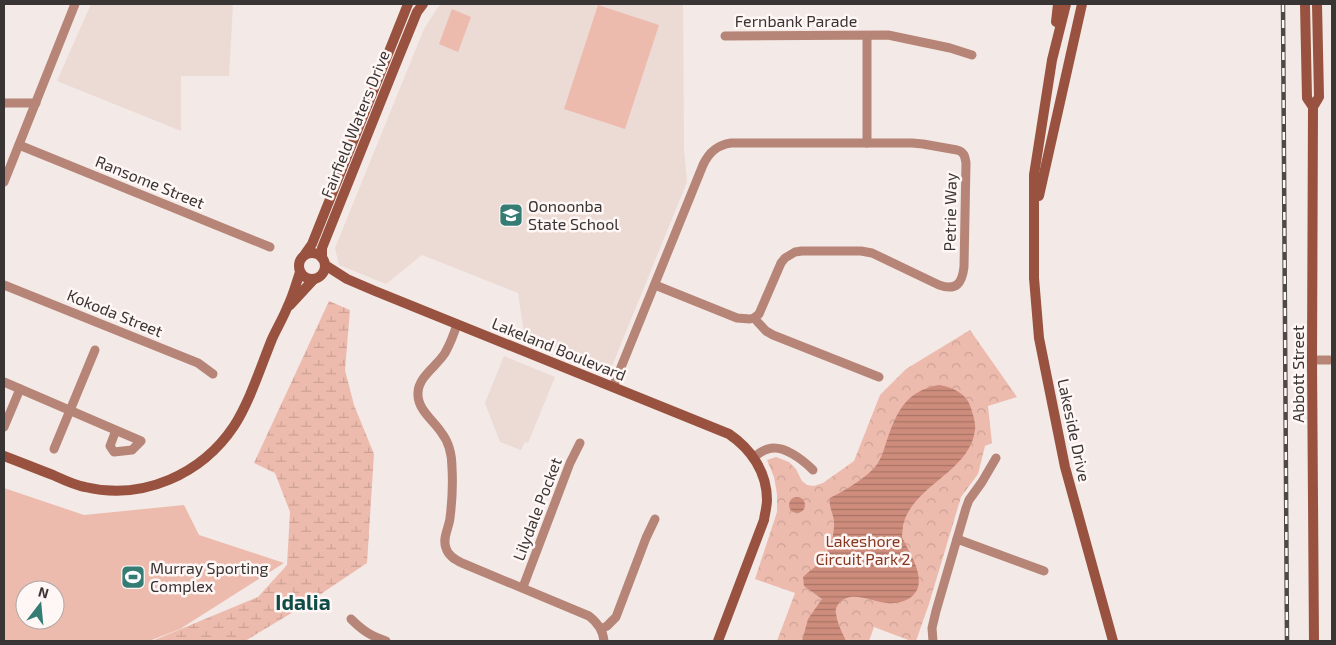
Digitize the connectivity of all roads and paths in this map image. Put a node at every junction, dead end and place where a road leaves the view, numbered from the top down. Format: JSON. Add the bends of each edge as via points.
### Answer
{"nodes":[{"id":1,"x":75,"y":4,"type":"edge"},
{"id":2,"x":408,"y":4,"type":"edge"},
{"id":3,"x":423,"y":4,"type":"edge"},
{"id":4,"x":1058,"y":4,"type":"edge"},
{"id":5,"x":1066,"y":4,"type":"edge"},
{"id":6,"x":1082,"y":4,"type":"edge"},
{"id":7,"x":1305,"y":4,"type":"edge"},
{"id":8,"x":1317,"y":4,"type":"edge"},
{"id":9,"x":725,"y":36,"type":"dead end"},
{"id":10,"x":867,"y":36,"type":"junction"},
{"id":11,"x":972,"y":55,"type":"dead end"},
{"id":12,"x":1052,"y":60,"type":"junction"},
{"id":13,"x":36,"y":103,"type":"junction"},
{"id":14,"x":4,"y":104,"type":"edge"},
{"id":15,"x":1313,"y":107,"type":"junction"},
{"id":16,"x":867,"y":143,"type":"junction"},
{"id":17,"x":19,"y":145,"type":"junction"},
{"id":18,"x":4,"y":182,"type":"edge"},
{"id":19,"x":1034,"y":221,"type":"junction"},
{"id":20,"x":270,"y":247,"type":"dead end"},
{"id":21,"x":305,"y":254,"type":"junction"},
{"id":22,"x":324,"y":261,"type":"junction"},
{"id":23,"x":300,"y":272,"type":"junction"},
{"id":24,"x":317,"y":277,"type":"junction"},
{"id":25,"x":347,"y":279,"type":"junction"},
{"id":26,"x":4,"y":285,"type":"edge"},
{"id":27,"x":655,"y":285,"type":"junction"},
{"id":28,"x":288,"y":307,"type":"junction"},
{"id":29,"x":754,"y":318,"type":"junction"},
{"id":30,"x":457,"y":324,"type":"junction"},
{"id":31,"x":95,"y":350,"type":"dead end"},
{"id":32,"x":1312,"y":360,"type":"junction"},
{"id":33,"x":1332,"y":360,"type":"edge"},
{"id":34,"x":213,"y":374,"type":"dead end"},
{"id":35,"x":879,"y":377,"type":"dead end"},
{"id":36,"x":4,"y":382,"type":"edge"},
{"id":37,"x":613,"y":387,"type":"junction"},
{"id":38,"x":20,"y":389,"type":"junction"},
{"id":39,"x":70,"y":410,"type":"junction"},
{"id":40,"x":4,"y":426,"type":"edge"},
{"id":41,"x":116,"y":430,"type":"dead end"},
{"id":42,"x":580,"y":442,"type":"dead end"},
{"id":43,"x":54,"y":449,"type":"dead end"},
{"id":44,"x":4,"y":456,"type":"edge"},
{"id":45,"x":754,"y":457,"type":"junction"},
{"id":46,"x":996,"y":458,"type":"dead end"},
{"id":47,"x":812,"y":470,"type":"dead end"},
{"id":48,"x":655,"y":519,"type":"dead end"},
{"id":49,"x":957,"y":539,"type":"junction"},
{"id":50,"x":1044,"y":572,"type":"dead end"},
{"id":51,"x":523,"y":587,"type":"junction"},
{"id":52,"x":351,"y":620,"type":"dead end"},
{"id":53,"x":601,"y":629,"type":"junction"},
{"id":54,"x":386,"y":641,"type":"edge"},
{"id":55,"x":604,"y":641,"type":"edge"},
{"id":56,"x":718,"y":641,"type":"edge"},
{"id":57,"x":933,"y":641,"type":"edge"},
{"id":58,"x":1113,"y":641,"type":"edge"},
{"id":59,"x":1314,"y":641,"type":"edge"}],
"edges":[{"from":1,"to":13,"type":"street"},
{"from":2,"to":21,"type":"street","name":"Fairfield Waters Drive","via":[[312,244]]},
{"from":3,"to":22,"type":"street","name":"Fairfield Waters Drive","via":[[322,248]]},
{"from":4,"to":12,"type":"street"},
{"from":5,"to":12,"type":"street","name":"Lakeside Drive"},
{"from":6,"to":19,"type":"street","name":"Lakeside Drive"},
{"from":7,"to":15,"type":"street","name":"Abbott Street","via":[[1307,98]]},
{"from":8,"to":15,"type":"street","name":"Abbott Street","via":[[1319,97]]},
{"from":9,"to":10,"type":"street","name":"Fernbank Parade"},
{"from":10,"to":11,"type":"street","name":"Fernbank Parade","via":[[898,36]]},
{"from":10,"to":16,"type":"street","name":"Fernbank Parade"},
{"from":12,"to":19,"type":"street","name":"Lakeside Drive","via":[[1034,175]]},
{"from":13,"to":14,"type":"street"},
{"from":13,"to":17,"type":"street"},
{"from":15,"to":32,"type":"street","name":"Abbott Street"},
{"from":16,"to":27,"type":"street","name":"Petrie Way","via":[[731,143],[717,147],[703,165]]},
{"from":16,"to":29,"type":"street","name":"Petrie Way","via":[[923,144],[963,153],[966,163],[962,279],[955,286],[946,287],[882,257],[861,251],[795,252],[781,263],[763,307]]},
{"from":17,"to":18,"type":"street"},
{"from":17,"to":20,"type":"street","name":"Ransome Street"},
{"from":19,"to":58,"type":"street","name":"Lakeside Drive","via":[[1039,338],[1065,467]]},
{"from":21,"to":22,"type":"street","via":[[320,255]]},
{"from":21,"to":23,"type":"street","via":[[300,260]]},
{"from":22,"to":24,"type":"street","via":[[323,273]]},
{"from":22,"to":25,"type":"street","name":"Lakeland Boulevard"},
{"from":23,"to":24,"type":"street","via":[[306,278]]},
{"from":23,"to":28,"type":"street"},
{"from":24,"to":25,"type":"street","name":"Lakeland Boulevard"},
{"from":24,"to":28,"type":"street"},
{"from":25,"to":30,"type":"street","name":"Lakeland Boulevard"},
{"from":26,"to":34,"type":"street","name":"Kokoda Street","via":[[198,363]]},
{"from":27,"to":29,"type":"street","via":[[736,318]]},
{"from":27,"to":37,"type":"street","name":"Petrie Way"},
{"from":28,"to":44,"type":"street","via":[[235,425],[209,455],[176,478],[143,488],[105,490],[86,487]]},
{"from":29,"to":35,"type":"street","via":[[773,335]]},
{"from":30,"to":37,"type":"street","name":"Lakeland Boulevard"},
{"from":30,"to":51,"type":"street","via":[[447,350],[422,379],[418,392],[419,403],[442,432],[451,454],[452,485],[446,548],[454,559]]},
{"from":31,"to":39,"type":"street"},
{"from":32,"to":33,"type":"street"},
{"from":32,"to":59,"type":"street","name":"Abbott Street"},
{"from":36,"to":38,"type":"street"},
{"from":37,"to":45,"type":"street","name":"Lakeland Boulevard","via":[[729,434]]},
{"from":38,"to":39,"type":"street"},
{"from":38,"to":40,"type":"street"},
{"from":39,"to":41,"type":"street"},
{"from":39,"to":43,"type":"street"},
{"from":42,"to":51,"type":"street","name":"Lilydale Pocket"},
{"from":45,"to":47,"type":"street","via":[[766,449],[778,448],[801,459]]},
{"from":45,"to":56,"type":"street","name":"Lakeland Boulevard","via":[[766,485],[764,520]]},
{"from":46,"to":49,"type":"street","via":[[969,500]]},
{"from":48,"to":53,"type":"street","via":[[616,617]]},
{"from":49,"to":50,"type":"street"},
{"from":49,"to":57,"type":"street","via":[[932,628]]},
{"from":51,"to":53,"type":"street","via":[[585,613]]},
{"from":52,"to":54,"type":"street","via":[[364,631]]},
{"from":53,"to":55,"type":"street"}]}
